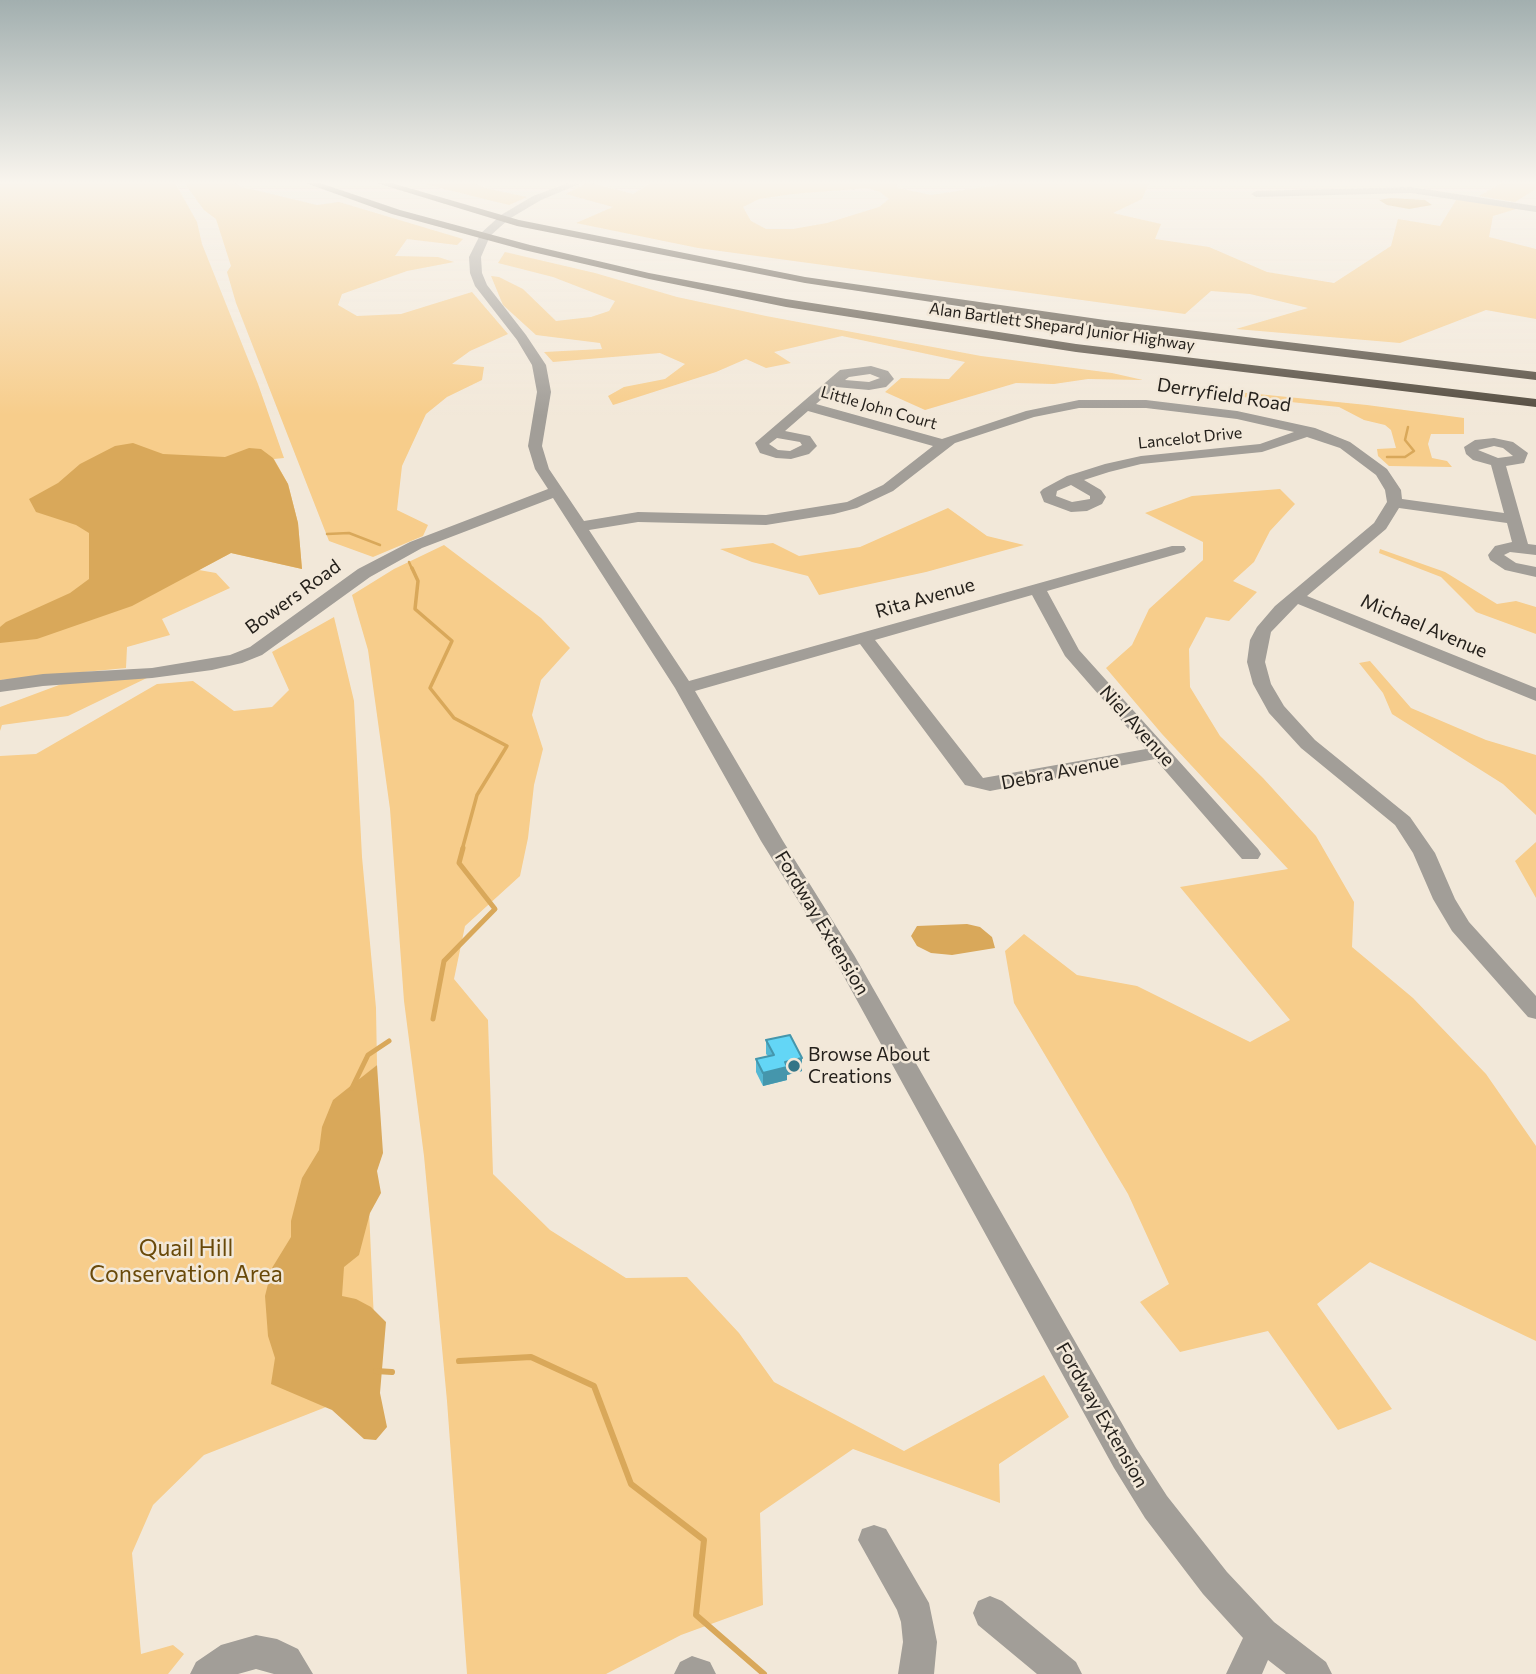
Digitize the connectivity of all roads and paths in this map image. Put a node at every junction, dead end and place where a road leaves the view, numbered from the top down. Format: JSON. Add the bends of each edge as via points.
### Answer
{"nodes":[{"id":1,"x":475,"y":259,"type":"edge"},
{"id":2,"x":578,"y":259,"type":"edge"},
{"id":3,"x":691,"y":259,"type":"edge"},
{"id":4,"x":1536,"y":376,"type":"edge"},
{"id":5,"x":834,"y":383,"type":"dead end"},
{"id":6,"x":1536,"y":403,"type":"edge"},
{"id":7,"x":806,"y":406,"type":"junction"},
{"id":8,"x":1310,"y":431,"type":"junction"},
{"id":9,"x":774,"y":433,"type":"dead end"},
{"id":10,"x":942,"y":444,"type":"junction"},
{"id":11,"x":1498,"y":462,"type":"dead end"},
{"id":12,"x":1072,"y":479,"type":"dead end"},
{"id":13,"x":554,"y":492,"type":"junction"},
{"id":14,"x":1395,"y":503,"type":"junction"},
{"id":15,"x":1512,"y":519,"type":"junction"},
{"id":16,"x":578,"y":527,"type":"junction"},
{"id":17,"x":1528,"y":548,"type":"edge"},
{"id":18,"x":1178,"y":549,"type":"dead end"},
{"id":19,"x":1536,"y":572,"type":"edge"},
{"id":20,"x":1037,"y":589,"type":"junction"},
{"id":21,"x":1296,"y":598,"type":"junction"},
{"id":22,"x":864,"y":637,"type":"junction"},
{"id":23,"x":0,"y":686,"type":"edge"},
{"id":24,"x":684,"y":688,"type":"junction"},
{"id":25,"x":1536,"y":695,"type":"edge"},
{"id":26,"x":1161,"y":752,"type":"junction"},
{"id":27,"x":1250,"y":854,"type":"dead end"},
{"id":28,"x":1536,"y":1011,"type":"edge"},
{"id":29,"x":874,"y":1540,"type":"dead end"},
{"id":30,"x":990,"y":1613,"type":"dead end"},
{"id":31,"x":1262,"y":1634,"type":"junction"},
{"id":32,"x":208,"y":1674,"type":"edge"},
{"id":33,"x":295,"y":1674,"type":"edge"},
{"id":34,"x":692,"y":1674,"type":"edge"},
{"id":35,"x":698,"y":1674,"type":"edge"},
{"id":36,"x":916,"y":1674,"type":"edge"},
{"id":37,"x":1064,"y":1674,"type":"edge"},
{"id":38,"x":1244,"y":1674,"type":"edge"},
{"id":39,"x":1314,"y":1674,"type":"edge"}],
"edges":[{"from":1,"to":13,"type":"street","name":"Fordway Extension","via":[[481,286],[539,365],[544,392],[535,446]]},
{"from":2,"to":6,"type":"highway","name":"Alan Bartlett Shepard Junior Highway","via":[[701,287],[909,324]]},
{"from":3,"to":4,"type":"highway","name":"Alan Bartlett Shepard Junior Highway","via":[[1105,324]]},
{"from":5,"to":7,"type":"street"},
{"from":7,"to":9,"type":"street"},
{"from":7,"to":10,"type":"street","name":"Little John Court"},
{"from":8,"to":10,"type":"street","name":"Derryfield Road","via":[[1237,415],[1110,403],[1048,410]]},
{"from":8,"to":12,"type":"street","name":"Lancelot Drive","via":[[1262,448],[1129,462]]},
{"from":8,"to":14,"type":"street","name":"Derryfield Road","via":[[1345,445],[1374,465],[1387,479]]},
{"from":10,"to":16,"type":"street","name":"Derryfield Road","via":[[888,488],[829,511],[766,520],[638,517]]},
{"from":11,"to":15,"type":"street"},
{"from":13,"to":16,"type":"street","name":"Fordway Extension"},
{"from":13,"to":23,"type":"street","name":"Bowers Road","via":[[416,545],[364,573],[239,658],[172,670]]},
{"from":14,"to":15,"type":"street"},
{"from":14,"to":21,"type":"street","via":[[1380,526]]},
{"from":15,"to":17,"type":"street"},
{"from":16,"to":24,"type":"street","name":"Fordway Extension"},
{"from":17,"to":19,"type":"street","via":[[1501,549],[1497,558],[1511,567]]},
{"from":18,"to":20,"type":"street","name":"Rita Avenue"},
{"from":20,"to":22,"type":"street","name":"Rita Avenue"},
{"from":20,"to":26,"type":"street","name":"Niel Avenue","via":[[1071,652]]},
{"from":21,"to":25,"type":"street","name":"Michael Avenue"},
{"from":21,"to":28,"type":"street","via":[[1270,622],[1259,640],[1258,673],[1270,701],[1308,744],[1403,821],[1452,913]]},
{"from":22,"to":24,"type":"street","name":"Rita Avenue"},
{"from":22,"to":26,"type":"street","name":"Debra Avenue","via":[[972,781],[979,784]]},
{"from":24,"to":31,"type":"street","name":"Fordway Extension","via":[[843,955],[1125,1458],[1194,1557]]},
{"from":26,"to":27,"type":"street","name":"Niel Avenue"},
{"from":29,"to":36,"type":"street","via":[[912,1603],[918,1622]]},
{"from":30,"to":37,"type":"street"},
{"from":31,"to":38,"type":"street"},
{"from":31,"to":39,"type":"street","name":"Fordway Extension"},
{"from":32,"to":33,"type":"street","via":[[233,1657],[256,1652],[286,1661]]},
{"from":34,"to":35,"type":"street"}]}
